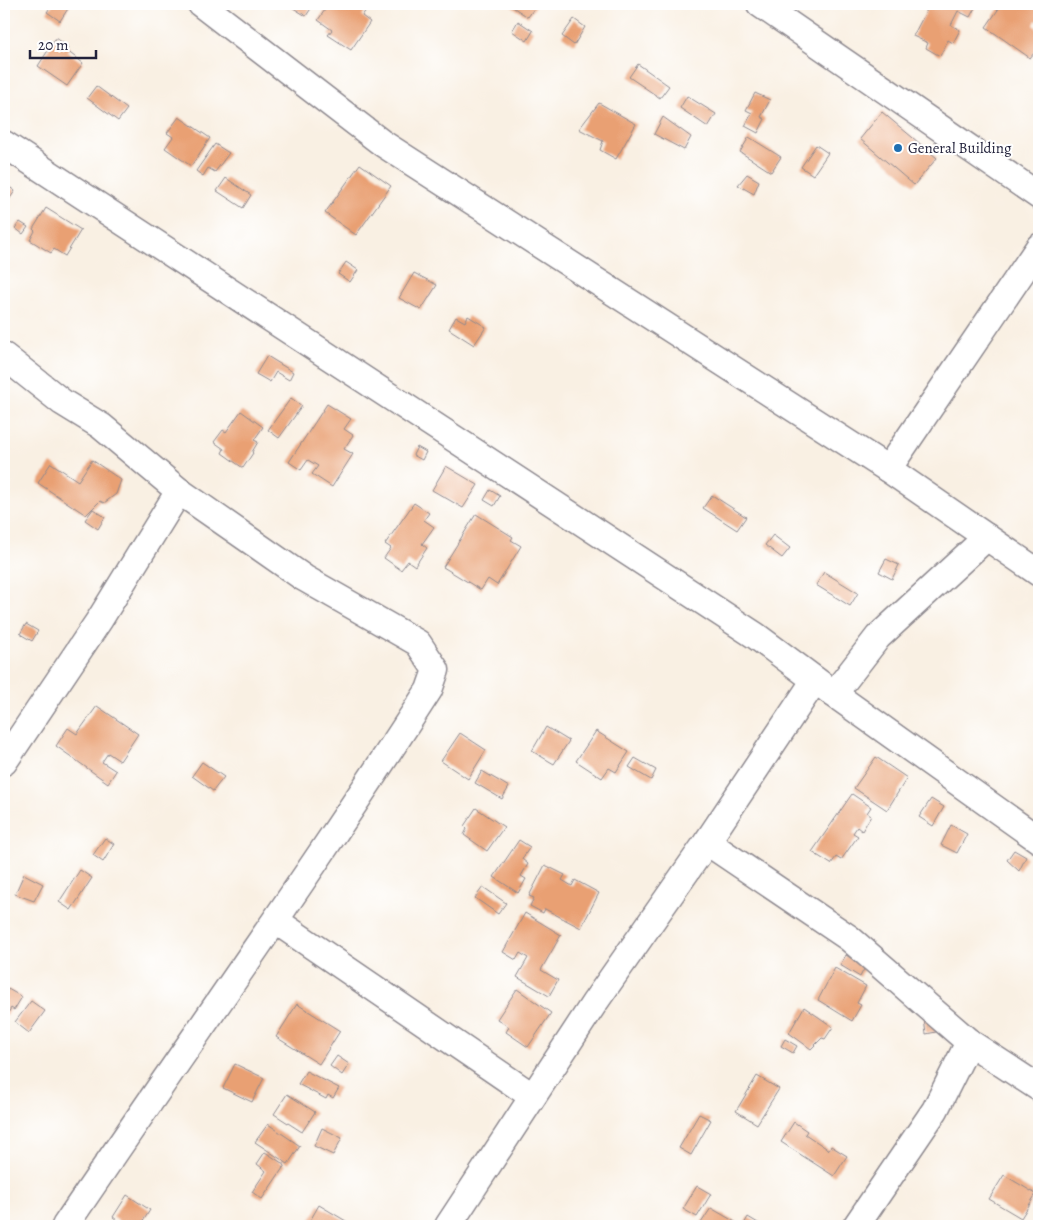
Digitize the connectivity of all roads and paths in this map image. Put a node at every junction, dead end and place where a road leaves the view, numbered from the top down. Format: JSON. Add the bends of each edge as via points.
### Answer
{"nodes":[{"id":1,"x":201,"y":4,"type":"edge"},
{"id":2,"x":760,"y":4,"type":"edge"},
{"id":3,"x":4,"y":144,"type":"edge"},
{"id":4,"x":1039,"y":196,"type":"edge"},
{"id":5,"x":1039,"y":247,"type":"edge"},
{"id":6,"x":4,"y":356,"type":"edge"},
{"id":7,"x":888,"y":469,"type":"junction"},
{"id":8,"x":179,"y":491,"type":"junction"},
{"id":9,"x":986,"y":537,"type":"junction"},
{"id":10,"x":1039,"y":573,"type":"edge"},
{"id":11,"x":825,"y":687,"type":"junction"},
{"id":12,"x":4,"y":762,"type":"edge"},
{"id":13,"x":1039,"y":840,"type":"edge"},
{"id":14,"x":707,"y":842,"type":"junction"},
{"id":15,"x":276,"y":921,"type":"junction"},
{"id":16,"x":969,"y":1042,"type":"junction"},
{"id":17,"x":1039,"y":1088,"type":"edge"},
{"id":18,"x":532,"y":1096,"type":"junction"},
{"id":19,"x":65,"y":1226,"type":"edge"},
{"id":20,"x":448,"y":1226,"type":"edge"},
{"id":21,"x":856,"y":1226,"type":"edge"}],
"edges":[{"from":1,"to":7,"type":"street","via":[[382,143]]},
{"from":2,"to":4,"type":"street"},
{"from":3,"to":11,"type":"street","via":[[739,625]]},
{"from":5,"to":7,"type":"street"},
{"from":6,"to":8,"type":"street","via":[[62,402],[101,426]]},
{"from":7,"to":9,"type":"street"},
{"from":8,"to":12,"type":"street","via":[[100,619]]},
{"from":8,"to":15,"type":"street","via":[[304,578],[418,643],[436,670],[429,690]]},
{"from":9,"to":10,"type":"street"},
{"from":9,"to":11,"type":"street"},
{"from":11,"to":13,"type":"street"},
{"from":11,"to":14,"type":"street"},
{"from":14,"to":16,"type":"street","via":[[849,938]]},
{"from":14,"to":18,"type":"street"},
{"from":15,"to":18,"type":"street"},
{"from":15,"to":19,"type":"street"},
{"from":16,"to":17,"type":"street"},
{"from":16,"to":21,"type":"street","via":[[935,1110]]},
{"from":18,"to":20,"type":"street"}]}
